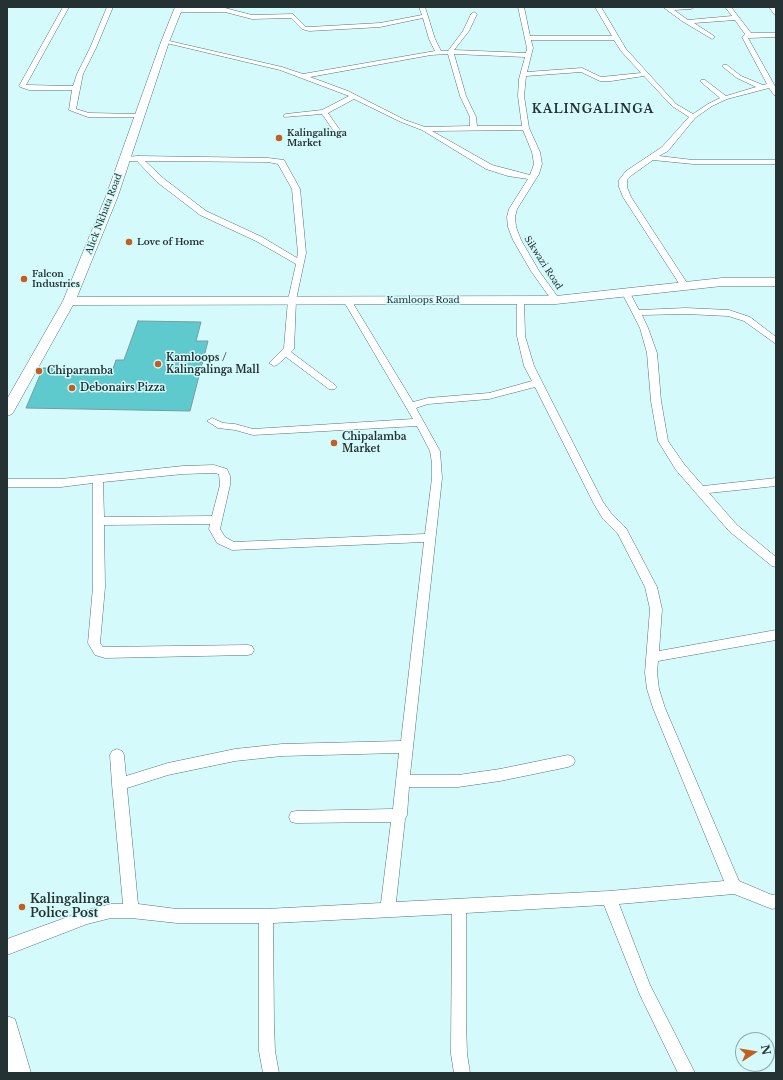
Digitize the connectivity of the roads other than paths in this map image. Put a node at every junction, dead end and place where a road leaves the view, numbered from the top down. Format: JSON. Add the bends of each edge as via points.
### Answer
{"nodes":[{"id":1,"x":66,"y":7,"type":"edge"},
{"id":2,"x":110,"y":7,"type":"edge"},
{"id":3,"x":422,"y":7,"type":"edge"},
{"id":4,"x":521,"y":7,"type":"edge"},
{"id":5,"x":598,"y":7,"type":"edge"},
{"id":6,"x":691,"y":7,"type":"edge"},
{"id":7,"x":728,"y":7,"type":"edge"},
{"id":8,"x":772,"y":7,"type":"edge"},
{"id":9,"x":179,"y":8,"type":"edge"},
{"id":10,"x":667,"y":8,"type":"edge"},
{"id":11,"x":776,"y":13,"type":"edge"},
{"id":12,"x":474,"y":14,"type":"dead end"},
{"id":13,"x":424,"y":16,"type":"junction"},
{"id":14,"x":735,"y":18,"type":"junction"},
{"id":15,"x":688,"y":22,"type":"junction"},
{"id":16,"x":749,"y":35,"type":"junction"},
{"id":17,"x":776,"y":35,"type":"edge"},
{"id":18,"x":712,"y":37,"type":"dead end"},
{"id":19,"x":529,"y":38,"type":"junction"},
{"id":20,"x":615,"y":38,"type":"junction"},
{"id":21,"x":165,"y":42,"type":"junction"},
{"id":22,"x":439,"y":52,"type":"junction"},
{"id":23,"x":450,"y":52,"type":"junction"},
{"id":24,"x":529,"y":55,"type":"junction"},
{"id":25,"x":725,"y":66,"type":"dead end"},
{"id":26,"x":524,"y":74,"type":"junction"},
{"id":27,"x":645,"y":74,"type":"junction"},
{"id":28,"x":301,"y":77,"type":"junction"},
{"id":29,"x":703,"y":81,"type":"dead end"},
{"id":30,"x":771,"y":85,"type":"junction"},
{"id":31,"x":761,"y":87,"type":"junction"},
{"id":32,"x":76,"y":88,"type":"junction"},
{"id":33,"x":776,"y":94,"type":"edge"},
{"id":34,"x":355,"y":96,"type":"junction"},
{"id":35,"x":725,"y":98,"type":"junction"},
{"id":36,"x":324,"y":112,"type":"junction"},
{"id":37,"x":140,"y":116,"type":"junction"},
{"id":38,"x":286,"y":116,"type":"dead end"},
{"id":39,"x":693,"y":117,"type":"junction"},
{"id":40,"x":526,"y":128,"type":"junction"},
{"id":41,"x":424,"y":129,"type":"junction"},
{"id":42,"x":474,"y":129,"type":"junction"},
{"id":43,"x":340,"y":136,"type":"dead end"},
{"id":44,"x":138,"y":158,"type":"junction"},
{"id":45,"x":653,"y":158,"type":"junction"},
{"id":46,"x":125,"y":159,"type":"junction"},
{"id":47,"x":776,"y":162,"type":"edge"},
{"id":48,"x":532,"y":178,"type":"junction"},
{"id":49,"x":300,"y":264,"type":"junction"},
{"id":50,"x":776,"y":282,"type":"edge"},
{"id":51,"x":685,"y":286,"type":"junction"},
{"id":52,"x":626,"y":293,"type":"junction"},
{"id":53,"x":292,"y":300,"type":"junction"},
{"id":54,"x":347,"y":300,"type":"junction"},
{"id":55,"x":521,"y":300,"type":"junction"},
{"id":56,"x":556,"y":300,"type":"junction"},
{"id":57,"x":69,"y":301,"type":"junction"},
{"id":58,"x":637,"y":313,"type":"junction"},
{"id":59,"x":776,"y":342,"type":"edge"},
{"id":60,"x":286,"y":353,"type":"junction"},
{"id":61,"x":274,"y":363,"type":"dead end"},
{"id":62,"x":537,"y":383,"type":"junction"},
{"id":63,"x":332,"y":387,"type":"dead end"},
{"id":64,"x":411,"y":406,"type":"junction"},
{"id":65,"x":7,"y":411,"type":"edge"},
{"id":66,"x":212,"y":421,"type":"dead end"},
{"id":67,"x":420,"y":422,"type":"junction"},
{"id":68,"x":98,"y":480,"type":"junction"},
{"id":69,"x":776,"y":482,"type":"edge"},
{"id":70,"x":7,"y":483,"type":"edge"},
{"id":71,"x":701,"y":490,"type":"junction"},
{"id":72,"x":216,"y":520,"type":"junction"},
{"id":73,"x":98,"y":521,"type":"junction"},
{"id":74,"x":430,"y":538,"type":"junction"},
{"id":75,"x":776,"y":563,"type":"edge"},
{"id":76,"x":776,"y":634,"type":"edge"},
{"id":77,"x":248,"y":650,"type":"dead end"},
{"id":78,"x":652,"y":656,"type":"junction"},
{"id":79,"x":406,"y":747,"type":"junction"},
{"id":80,"x":117,"y":755,"type":"dead end"},
{"id":81,"x":568,"y":761,"type":"dead end"},
{"id":82,"x":402,"y":782,"type":"junction"},
{"id":83,"x":119,"y":784,"type":"junction"},
{"id":84,"x":400,"y":815,"type":"junction"},
{"id":85,"x":296,"y":817,"type":"dead end"},
{"id":86,"x":734,"y":887,"type":"junction"},
{"id":87,"x":609,"y":898,"type":"junction"},
{"id":88,"x":775,"y":904,"type":"edge"},
{"id":89,"x":459,"y":905,"type":"junction"},
{"id":90,"x":388,"y":909,"type":"junction"},
{"id":91,"x":131,"y":911,"type":"junction"},
{"id":92,"x":266,"y":916,"type":"junction"},
{"id":93,"x":7,"y":947,"type":"edge"},
{"id":94,"x":7,"y":1027,"type":"edge"},
{"id":95,"x":18,"y":1073,"type":"edge"},
{"id":96,"x":271,"y":1073,"type":"edge"},
{"id":97,"x":462,"y":1073,"type":"edge"},
{"id":98,"x":687,"y":1073,"type":"edge"}],
"edges":[{"from":1,"to":32,"type":"street","via":[[22,86]]},
{"from":2,"to":32,"type":"street"},
{"from":3,"to":13,"type":"street"},
{"from":4,"to":19,"type":"street","name":"Sikwazi Road"},
{"from":5,"to":20,"type":"street"},
{"from":6,"to":10,"type":"street"},
{"from":7,"to":14,"type":"street"},
{"from":8,"to":11,"type":"street"},
{"from":9,"to":13,"type":"street","via":[[225,10],[252,17],[293,16],[304,28],[309,29],[380,25]]},
{"from":9,"to":21,"type":"main road","name":"Alick Nkhata Road"},
{"from":10,"to":15,"type":"street"},
{"from":12,"to":23,"type":"street","via":[[466,32]]},
{"from":13,"to":22,"type":"street"},
{"from":14,"to":15,"type":"street"},
{"from":14,"to":16,"type":"street"},
{"from":15,"to":18,"type":"street"},
{"from":16,"to":17,"type":"street"},
{"from":16,"to":30,"type":"street","via":[[745,37],[746,40]]},
{"from":19,"to":20,"type":"street"},
{"from":19,"to":24,"type":"street","name":"Sikwazi Road"},
{"from":20,"to":27,"type":"street"},
{"from":21,"to":28,"type":"street","via":[[282,69]]},
{"from":21,"to":37,"type":"main road","name":"Alick Nkhata Road"},
{"from":22,"to":23,"type":"street"},
{"from":22,"to":28,"type":"street"},
{"from":23,"to":24,"type":"street"},
{"from":23,"to":42,"type":"street","via":[[463,96],[473,117]]},
{"from":24,"to":26,"type":"street","name":"Sikwazi Road"},
{"from":25,"to":31,"type":"street"},
{"from":26,"to":27,"type":"street","via":[[582,70],[600,79]]},
{"from":26,"to":40,"type":"street","name":"Sikwazi Road","via":[[521,96]]},
{"from":27,"to":39,"type":"street","via":[[674,105]]},
{"from":28,"to":34,"type":"street"},
{"from":29,"to":35,"type":"street"},
{"from":30,"to":31,"type":"street"},
{"from":30,"to":33,"type":"street"},
{"from":31,"to":35,"type":"street"},
{"from":32,"to":37,"type":"street","via":[[72,110],[77,113]]},
{"from":34,"to":36,"type":"street"},
{"from":34,"to":41,"type":"street"},
{"from":35,"to":39,"type":"street"},
{"from":36,"to":38,"type":"street"},
{"from":36,"to":43,"type":"street"},
{"from":37,"to":46,"type":"main road","name":"Alick Nkhata Road"},
{"from":39,"to":45,"type":"street","via":[[665,149]]},
{"from":40,"to":42,"type":"street"},
{"from":40,"to":48,"type":"street","name":"Sikwazi Road","via":[[538,158],[537,169]]},
{"from":41,"to":42,"type":"street"},
{"from":41,"to":48,"type":"street","via":[[489,167]]},
{"from":44,"to":46,"type":"street"},
{"from":44,"to":49,"type":"street","via":[[160,180],[203,213],[259,239]]},
{"from":44,"to":49,"type":"street","via":[[281,162],[296,189],[302,253]]},
{"from":45,"to":47,"type":"street","via":[[693,162]]},
{"from":45,"to":51,"type":"street","via":[[629,173],[623,180],[623,188]]},
{"from":46,"to":57,"type":"main road","name":"Alick Nkhata Road"},
{"from":48,"to":56,"type":"street","name":"Sikwazi Road","via":[[513,209],[512,227],[535,271]]},
{"from":49,"to":53,"type":"street"},
{"from":50,"to":51,"type":"main road","name":"Kamloops Road","via":[[722,282]]},
{"from":51,"to":52,"type":"main road","name":"Kamloops Road"},
{"from":52,"to":56,"type":"main road","name":"Kamloops Road"},
{"from":52,"to":58,"type":"street"},
{"from":53,"to":54,"type":"main road","name":"Kamloops Road"},
{"from":53,"to":57,"type":"main road","name":"Kamloops Road"},
{"from":53,"to":60,"type":"street"},
{"from":54,"to":55,"type":"main road","name":"Kamloops Road"},
{"from":54,"to":64,"type":"street"},
{"from":55,"to":56,"type":"main road","name":"Kamloops Road"},
{"from":55,"to":62,"type":"street","via":[[520,329],[524,351]]},
{"from":57,"to":65,"type":"main road","name":"Alick Nkhata Road"},
{"from":58,"to":59,"type":"street","via":[[732,314],[746,319]]},
{"from":58,"to":71,"type":"street","via":[[652,353],[663,441]]},
{"from":60,"to":61,"type":"street"},
{"from":60,"to":63,"type":"street"},
{"from":62,"to":64,"type":"street","via":[[489,396]]},
{"from":62,"to":78,"type":"street","via":[[599,504],[622,531],[652,587],[656,609]]},
{"from":64,"to":67,"type":"street"},
{"from":66,"to":67,"type":"street","via":[[221,426],[253,432]]},
{"from":67,"to":74,"type":"street","via":[[435,451],[437,463]]},
{"from":68,"to":70,"type":"street"},
{"from":68,"to":72,"type":"street","via":[[183,470],[214,469],[223,472],[225,476]]},
{"from":68,"to":73,"type":"street"},
{"from":69,"to":71,"type":"street"},
{"from":71,"to":75,"type":"street","via":[[733,528]]},
{"from":72,"to":73,"type":"street"},
{"from":72,"to":74,"type":"street","via":[[216,534],[232,546]]},
{"from":73,"to":77,"type":"street","via":[[99,587],[94,643],[99,651]]},
{"from":74,"to":79,"type":"street"},
{"from":76,"to":78,"type":"street"},
{"from":78,"to":86,"type":"street","via":[[653,689],[659,708]]},
{"from":79,"to":82,"type":"street"},
{"from":79,"to":83,"type":"street","via":[[282,750],[236,755]]},
{"from":80,"to":83,"type":"street"},
{"from":81,"to":82,"type":"street","via":[[458,781]]},
{"from":82,"to":84,"type":"street"},
{"from":83,"to":91,"type":"street"},
{"from":84,"to":85,"type":"street"},
{"from":84,"to":90,"type":"street"},
{"from":86,"to":87,"type":"street"},
{"from":86,"to":88,"type":"street"},
{"from":87,"to":89,"type":"street"},
{"from":87,"to":98,"type":"street","via":[[645,990]]},
{"from":89,"to":90,"type":"street"},
{"from":89,"to":97,"type":"street","via":[[458,1021]]},
{"from":90,"to":92,"type":"street"},
{"from":91,"to":92,"type":"street","via":[[177,916]]},
{"from":91,"to":93,"type":"street","via":[[111,911],[87,917]]},
{"from":92,"to":96,"type":"street","via":[[266,1025]]},
{"from":94,"to":95,"type":"main road"}]}
